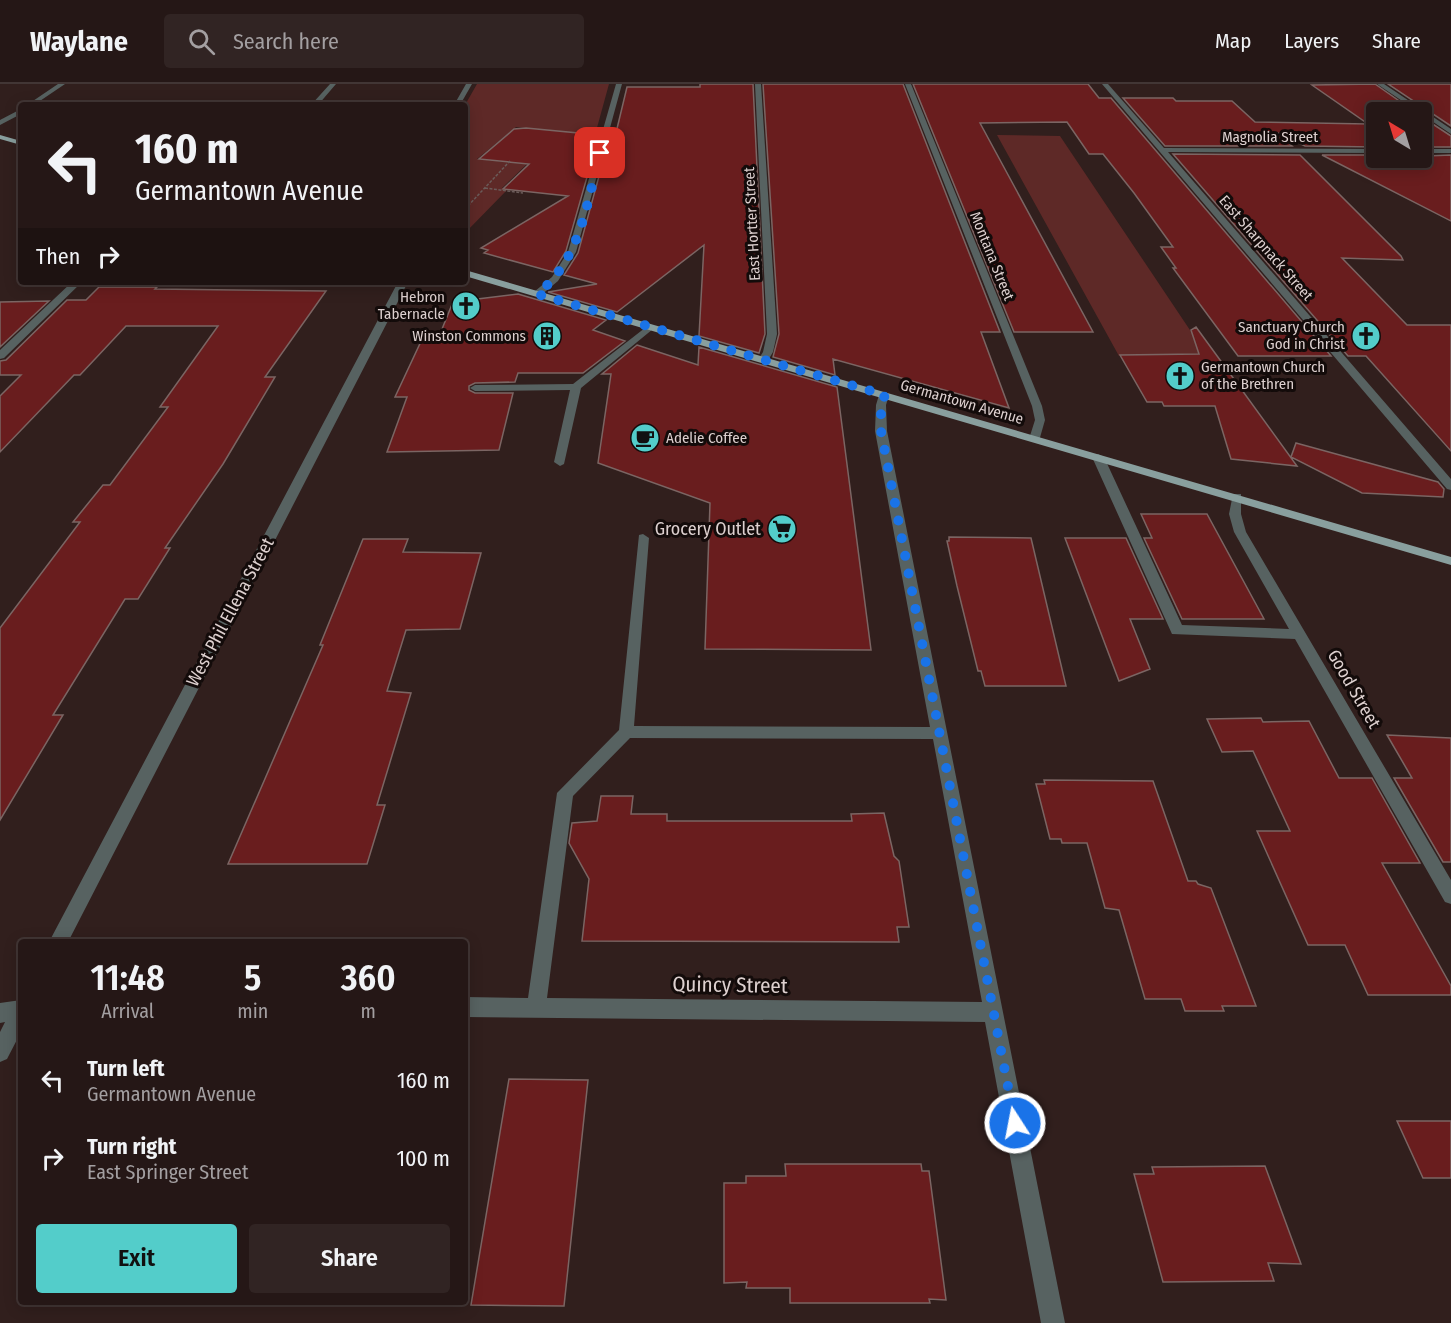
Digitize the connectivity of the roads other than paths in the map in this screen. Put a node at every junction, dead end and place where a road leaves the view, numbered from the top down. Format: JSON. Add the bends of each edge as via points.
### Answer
{"nodes":[{"id":1,"x":62,"y":84,"type":"edge"},
{"id":2,"x":333,"y":84,"type":"edge"},
{"id":3,"x":470,"y":84,"type":"edge"},
{"id":4,"x":619,"y":84,"type":"edge"},
{"id":5,"x":758,"y":84,"type":"edge"},
{"id":6,"x":908,"y":84,"type":"edge"},
{"id":7,"x":1106,"y":84,"type":"edge"},
{"id":8,"x":1380,"y":84,"type":"edge"},
{"id":9,"x":35,"y":102,"type":"edge"},
{"id":10,"x":317,"y":102,"type":"edge"},
{"id":11,"x":459,"y":102,"type":"edge"},
{"id":12,"x":18,"y":113,"type":"edge"},
{"id":13,"x":0,"y":123,"type":"edge"},
{"id":14,"x":1451,"y":132,"type":"edge"},
{"id":15,"x":1,"y":138,"type":"edge"},
{"id":16,"x":18,"y":142,"type":"edge"},
{"id":17,"x":1162,"y":150,"type":"junction"},
{"id":18,"x":1366,"y":151,"type":"edge"},
{"id":19,"x":1432,"y":151,"type":"edge"},
{"id":20,"x":1451,"y":152,"type":"edge"},
{"id":21,"x":468,"y":274,"type":"edge"},
{"id":22,"x":74,"y":285,"type":"edge"},
{"id":23,"x":401,"y":285,"type":"edge"},
{"id":24,"x":537,"y":294,"type":"junction"},
{"id":25,"x":650,"y":327,"type":"junction"},
{"id":26,"x":0,"y":356,"type":"edge"},
{"id":27,"x":763,"y":360,"type":"junction"},
{"id":28,"x":576,"y":387,"type":"junction"},
{"id":29,"x":475,"y":388,"type":"dead end"},
{"id":30,"x":885,"y":395,"type":"junction"},
{"id":31,"x":1035,"y":439,"type":"junction"},
{"id":32,"x":1098,"y":457,"type":"junction"},
{"id":33,"x":560,"y":462,"type":"dead end"},
{"id":34,"x":1451,"y":486,"type":"edge"},
{"id":35,"x":1237,"y":497,"type":"junction"},
{"id":36,"x":643,"y":538,"type":"dead end"},
{"id":37,"x":1451,"y":561,"type":"edge"},
{"id":38,"x":1299,"y":634,"type":"junction"},
{"id":39,"x":626,"y":732,"type":"junction"},
{"id":40,"x":940,"y":733,"type":"junction"},
{"id":41,"x":1451,"y":896,"type":"edge"},
{"id":42,"x":60,"y":939,"type":"edge"},
{"id":43,"x":468,"y":1007,"type":"edge"},
{"id":44,"x":536,"y":1007,"type":"junction"},
{"id":45,"x":18,"y":1011,"type":"edge"},
{"id":46,"x":994,"y":1012,"type":"junction"},
{"id":47,"x":0,"y":1013,"type":"edge"},
{"id":48,"x":18,"y":1017,"type":"edge"},
{"id":49,"x":0,"y":1052,"type":"edge"},
{"id":50,"x":1053,"y":1323,"type":"edge"}],
"edges":[{"from":1,"to":9,"type":"street"},
{"from":2,"to":10,"type":"street"},
{"from":3,"to":11,"type":"street"},
{"from":4,"to":24,"type":"street","via":[[572,252],[555,279]]},
{"from":5,"to":27,"type":"street","name":"East Hortter Street","via":[[772,334]]},
{"from":6,"to":31,"type":"street","name":"Montana Street","via":[[1038,406],[1040,420]]},
{"from":7,"to":17,"type":"street","name":"East Sharpnack Street"},
{"from":8,"to":14,"type":"street"},
{"from":12,"to":13,"type":"street"},
{"from":15,"to":16,"type":"main road"},
{"from":17,"to":18,"type":"street","name":"Magnolia Street"},
{"from":17,"to":34,"type":"street","name":"East Sharpnack Street"},
{"from":19,"to":20,"type":"street"},
{"from":21,"to":24,"type":"main road","name":"Germantown Avenue"},
{"from":22,"to":26,"type":"street"},
{"from":23,"to":42,"type":"street","name":"West Phil Ellena Street"},
{"from":24,"to":25,"type":"main road","name":"Germantown Avenue"},
{"from":25,"to":27,"type":"main road","name":"Germantown Avenue"},
{"from":25,"to":28,"type":"street"},
{"from":27,"to":30,"type":"main road","name":"Germantown Avenue"},
{"from":28,"to":29,"type":"street"},
{"from":28,"to":33,"type":"street"},
{"from":30,"to":31,"type":"main road","name":"Germantown Avenue"},
{"from":30,"to":40,"type":"street","via":[[881,431]]},
{"from":31,"to":32,"type":"main road","name":"Germantown Avenue"},
{"from":32,"to":35,"type":"main road","name":"Germantown Avenue"},
{"from":32,"to":38,"type":"street","via":[[1177,630]]},
{"from":35,"to":37,"type":"main road","name":"Germantown Avenue"},
{"from":35,"to":38,"type":"street","name":"Good Street","via":[[1235,514],[1240,532]]},
{"from":36,"to":39,"type":"street"},
{"from":38,"to":41,"type":"street","name":"Good Street"},
{"from":39,"to":40,"type":"street"},
{"from":39,"to":44,"type":"street","via":[[565,793]]},
{"from":40,"to":46,"type":"street"},
{"from":43,"to":44,"type":"street","name":"Quincy Street"},
{"from":44,"to":46,"type":"street","name":"Quincy Street"},
{"from":45,"to":47,"type":"street"},
{"from":46,"to":50,"type":"street"},
{"from":48,"to":49,"type":"street"}]}
